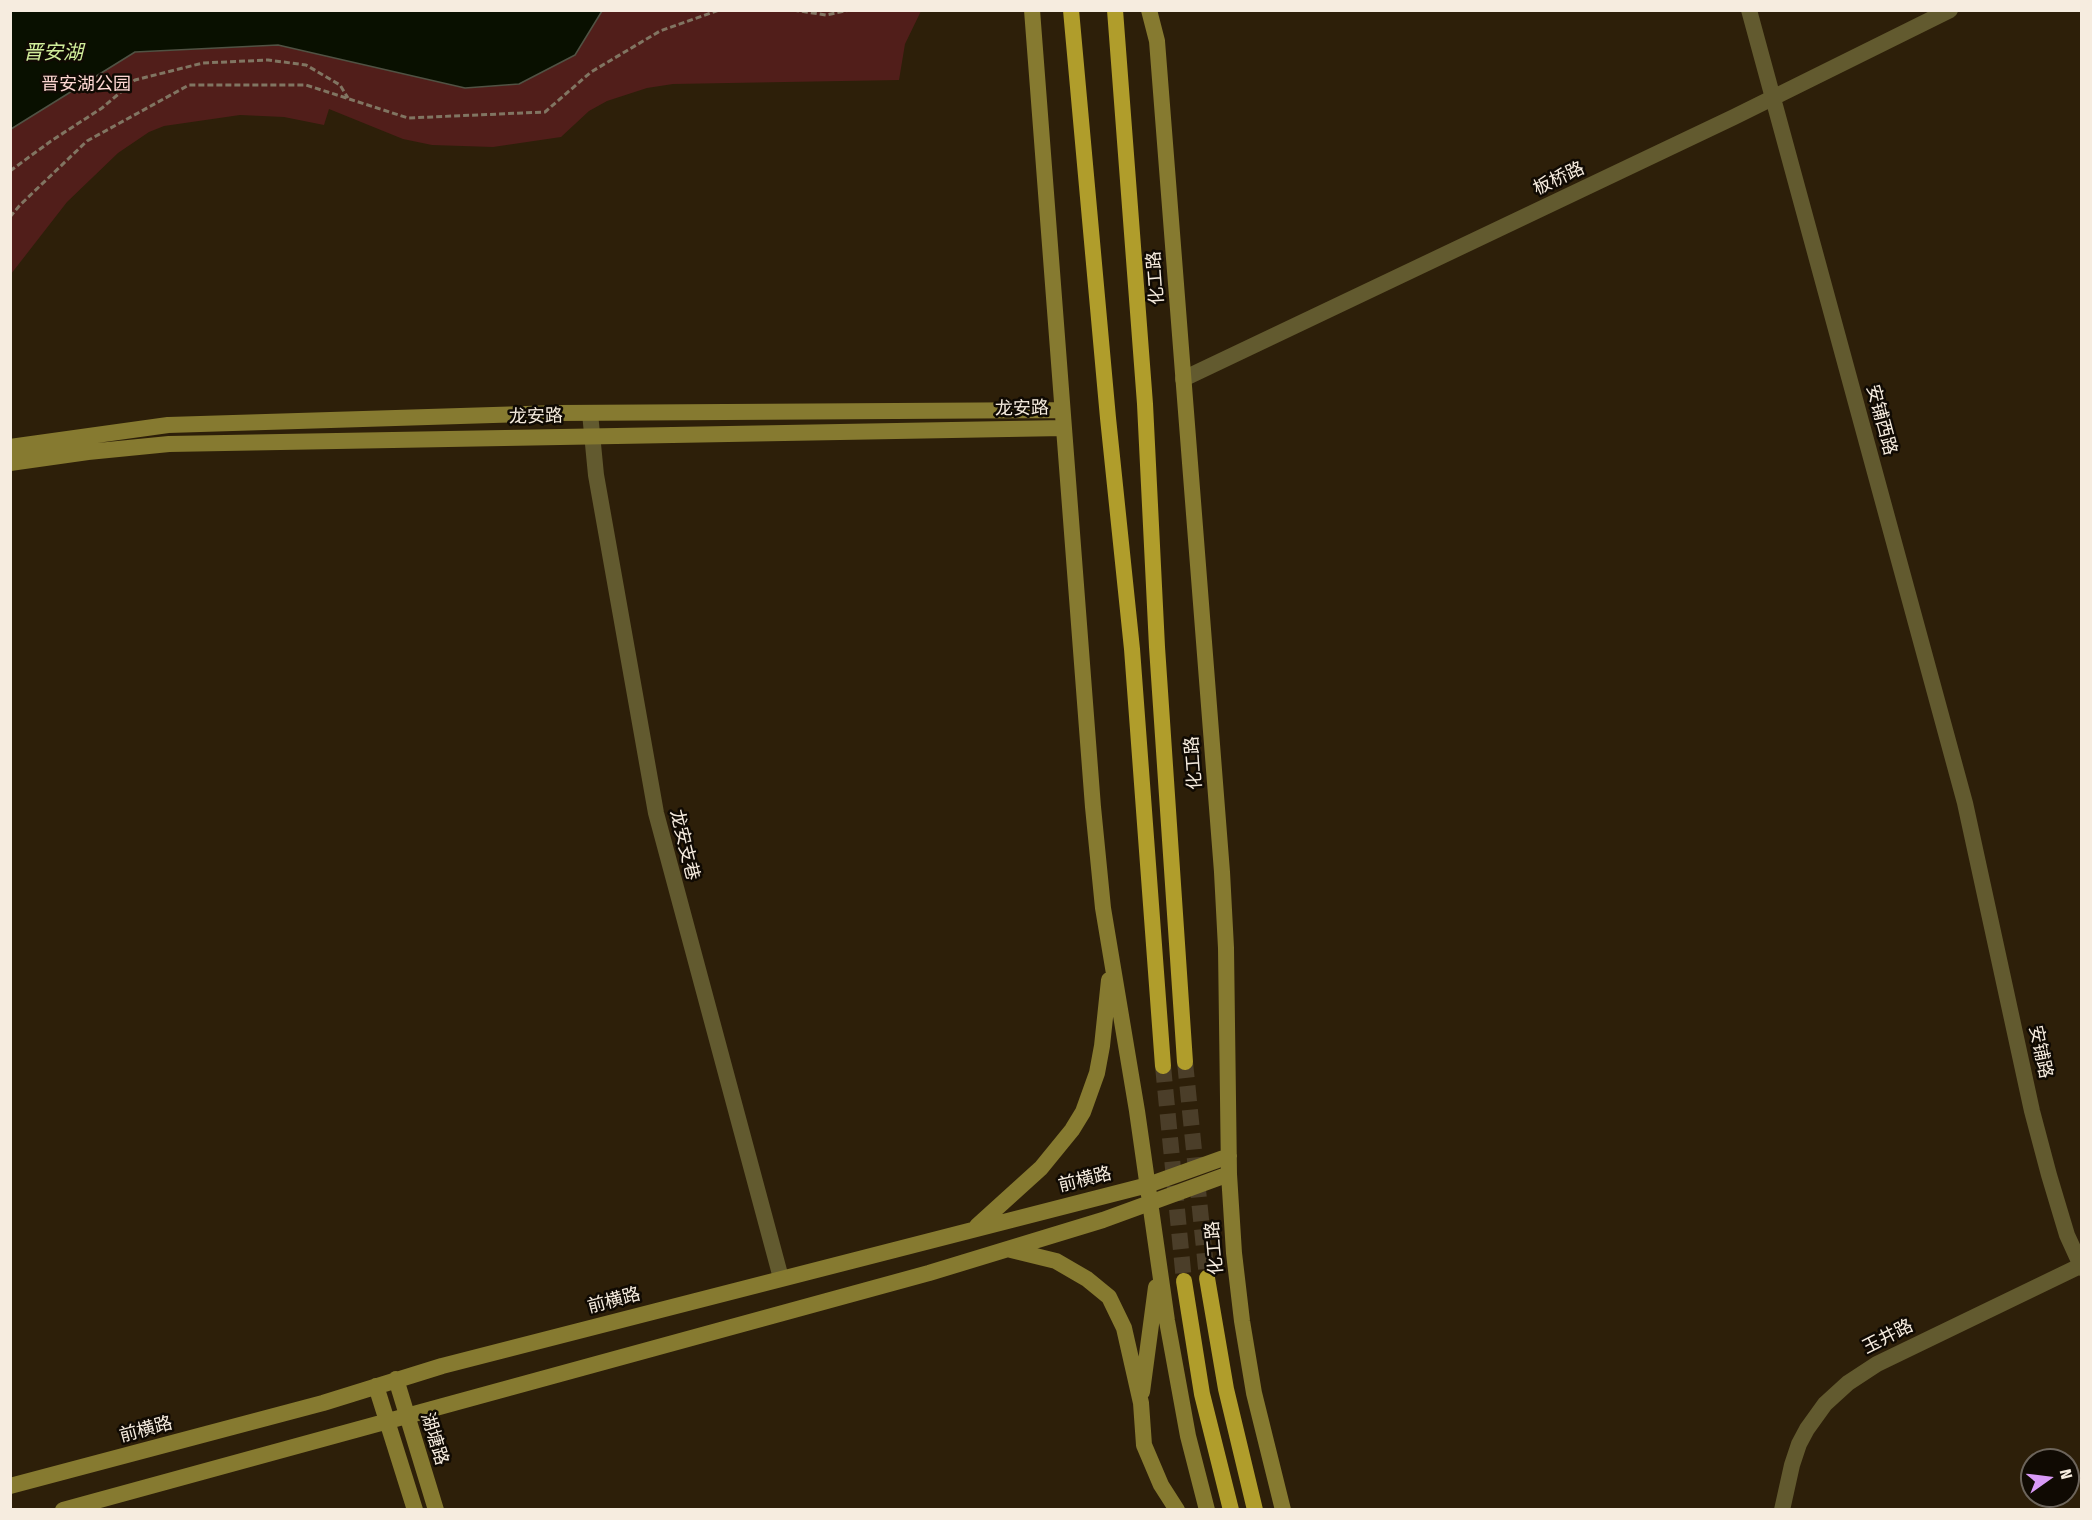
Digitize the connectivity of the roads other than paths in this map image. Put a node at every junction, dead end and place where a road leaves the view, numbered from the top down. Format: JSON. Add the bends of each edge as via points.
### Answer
{"nodes":[{"id":1,"x":1032,"y":10,"type":"edge"},
{"id":2,"x":1071,"y":10,"type":"edge"},
{"id":3,"x":1115,"y":10,"type":"edge"},
{"id":4,"x":1149,"y":10,"type":"edge"},
{"id":5,"x":1749,"y":10,"type":"edge"},
{"id":6,"x":1950,"y":10,"type":"edge"},
{"id":7,"x":1774,"y":98,"type":"junction"},
{"id":8,"x":1184,"y":379,"type":"junction"},
{"id":9,"x":1062,"y":410,"type":"junction"},
{"id":10,"x":590,"y":413,"type":"junction"},
{"id":11,"x":1064,"y":428,"type":"junction"},
{"id":12,"x":592,"y":435,"type":"junction"},
{"id":13,"x":10,"y":447,"type":"edge"},
{"id":14,"x":10,"y":463,"type":"edge"},
{"id":15,"x":1974,"y":840,"type":"joint"},
{"id":16,"x":1111,"y":958,"type":"junction"},
{"id":17,"x":1185,"y":1062,"type":"tunnel mouth"},
{"id":18,"x":1163,"y":1065,"type":"tunnel mouth"},
{"id":19,"x":1229,"y":1156,"type":"junction"},
{"id":20,"x":1229,"y":1174,"type":"junction"},
{"id":21,"x":1148,"y":1185,"type":"junction"},
{"id":22,"x":1150,"y":1203,"type":"junction"},
{"id":23,"x":974,"y":1229,"type":"junction"},
{"id":24,"x":1010,"y":1249,"type":"junction"},
{"id":25,"x":2081,"y":1266,"type":"edge"},
{"id":26,"x":1158,"y":1268,"type":"junction"},
{"id":27,"x":781,"y":1278,"type":"junction"},
{"id":28,"x":1207,"y":1278,"type":"tunnel mouth"},
{"id":29,"x":1184,"y":1281,"type":"tunnel mouth"},
{"id":30,"x":396,"y":1379,"type":"junction"},
{"id":31,"x":376,"y":1386,"type":"junction"},
{"id":32,"x":1141,"y":1403,"type":"junction"},
{"id":33,"x":407,"y":1417,"type":"junction"},
{"id":34,"x":387,"y":1422,"type":"junction"},
{"id":35,"x":10,"y":1486,"type":"edge"},
{"id":36,"x":63,"y":1509,"type":"edge"},
{"id":37,"x":415,"y":1509,"type":"edge"},
{"id":38,"x":436,"y":1509,"type":"edge"},
{"id":39,"x":1177,"y":1509,"type":"edge"},
{"id":40,"x":1207,"y":1509,"type":"edge"},
{"id":41,"x":1231,"y":1509,"type":"edge"},
{"id":42,"x":1255,"y":1509,"type":"edge"},
{"id":43,"x":1283,"y":1509,"type":"edge"},
{"id":44,"x":1782,"y":1509,"type":"edge"}],
"edges":[{"from":1,"to":9,"type":"main road"},
{"from":2,"to":18,"type":"highway","via":[[1132,649]]},
{"from":3,"to":17,"type":"highway","name":"化工路","via":[[1145,404]]},
{"from":4,"to":8,"type":"main road","name":"化工路","via":[[1157,41]]},
{"from":5,"to":7,"type":"street","name":"安铺西路"},
{"from":6,"to":7,"type":"street","name":"板桥路"},
{"from":7,"to":8,"type":"street","name":"板桥路"},
{"from":7,"to":15,"type":"street","name":"安铺西路"},
{"from":8,"to":19,"type":"main road","name":"化工路","via":[[1222,873]]},
{"from":9,"to":10,"type":"main road","name":"龙安路"},
{"from":9,"to":11,"type":"main road"},
{"from":10,"to":12,"type":"street","name":"龙安支巷"},
{"from":10,"to":13,"type":"main road","name":"龙安路","via":[[168,425]]},
{"from":11,"to":12,"type":"main road","name":"龙安路"},
{"from":11,"to":16,"type":"main road","via":[[1094,818]]},
{"from":12,"to":14,"type":"main road","name":"龙安路","via":[[169,444]]},
{"from":12,"to":27,"type":"street","name":"龙安支巷","via":[[656,813]]},
{"from":15,"to":25,"type":"street","name":"安铺路","via":[[2041,1145],[2056,1203]]},
{"from":16,"to":21,"type":"main road"},
{"from":16,"to":23,"type":"main road","via":[[1102,1046],[1083,1112],[1041,1168]]},
{"from":19,"to":20,"type":"main road","name":"化工路"},
{"from":19,"to":21,"type":"main road","name":"前横路"},
{"from":20,"to":22,"type":"main road"},
{"from":20,"to":43,"type":"main road","name":"化工路","via":[[1242,1321],[1254,1393]]},
{"from":21,"to":22,"type":"main road"},
{"from":21,"to":23,"type":"main road","name":"前横路"},
{"from":22,"to":24,"type":"main road"},
{"from":22,"to":26,"type":"main road"},
{"from":23,"to":27,"type":"main road","name":"前横路"},
{"from":24,"to":32,"type":"main road","via":[[1056,1261],[1088,1279],[1109,1297],[1124,1328]]},
{"from":24,"to":33,"type":"main road"},
{"from":25,"to":44,"type":"street","name":"玉井路","via":[[1876,1364],[1837,1392],[1816,1415],[1799,1444]]},
{"from":26,"to":32,"type":"main road"},
{"from":26,"to":40,"type":"main road","via":[[1188,1437]]},
{"from":27,"to":30,"type":"main road","name":"前横路"},
{"from":28,"to":42,"type":"highway","name":"化工路","via":[[1226,1389]]},
{"from":29,"to":41,"type":"highway","name":"化工路","via":[[1202,1394]]},
{"from":30,"to":31,"type":"main road","name":"前横路"},
{"from":30,"to":33,"type":"main road","name":"湖塘路"},
{"from":31,"to":34,"type":"main road"},
{"from":31,"to":35,"type":"main road","name":"前横路"},
{"from":32,"to":39,"type":"main road","via":[[1144,1445],[1161,1485]]},
{"from":33,"to":34,"type":"main road"},
{"from":33,"to":38,"type":"main road","name":"湖塘路"},
{"from":34,"to":36,"type":"main road"},
{"from":34,"to":37,"type":"main road"}]}
